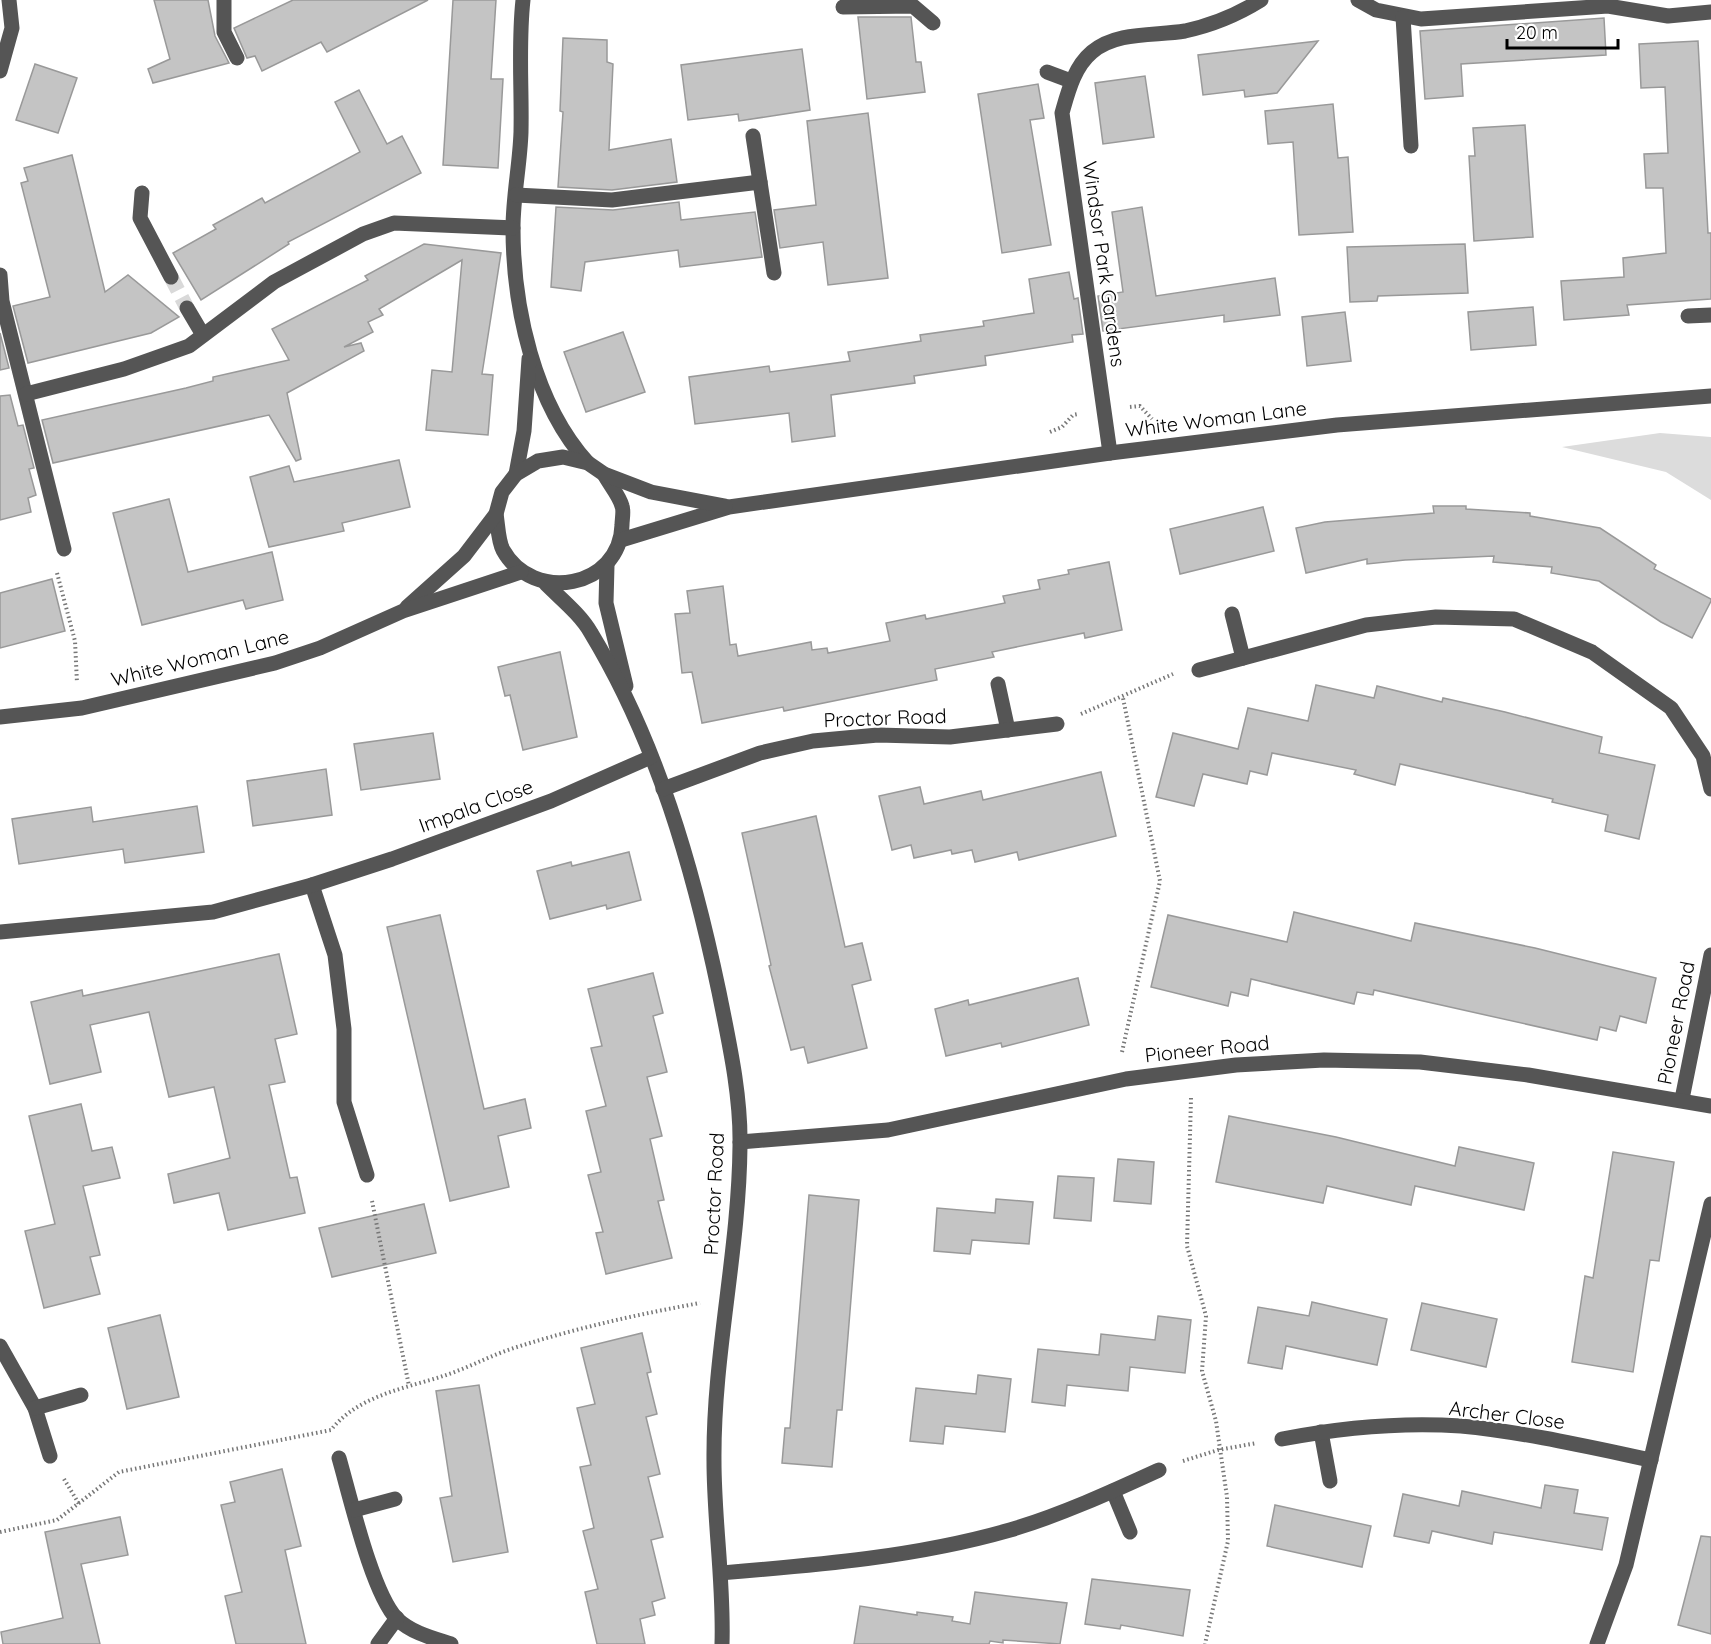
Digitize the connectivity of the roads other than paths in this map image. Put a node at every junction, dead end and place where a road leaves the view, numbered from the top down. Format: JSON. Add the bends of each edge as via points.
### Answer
{"nodes":[{"id":1,"x":9,"y":0,"type":"edge"},
{"id":2,"x":224,"y":0,"type":"edge"},
{"id":3,"x":524,"y":0,"type":"edge"},
{"id":4,"x":1261,"y":0,"type":"edge"},
{"id":5,"x":1359,"y":0,"type":"edge"},
{"id":6,"x":843,"y":7,"type":"dead end"},
{"id":7,"x":1711,"y":12,"type":"edge"},
{"id":8,"x":1403,"y":17,"type":"junction"},
{"id":9,"x":933,"y":23,"type":"dead end"},
{"id":10,"x":237,"y":58,"type":"dead end"},
{"id":11,"x":0,"y":71,"type":"edge"},
{"id":12,"x":1047,"y":72,"type":"dead end"},
{"id":13,"x":1071,"y":81,"type":"junction"},
{"id":14,"x":753,"y":136,"type":"dead end"},
{"id":15,"x":1410,"y":146,"type":"dead end"},
{"id":16,"x":760,"y":182,"type":"junction"},
{"id":17,"x":142,"y":193,"type":"dead end"},
{"id":18,"x":516,"y":195,"type":"junction"},
{"id":19,"x":513,"y":228,"type":"junction"},
{"id":20,"x":774,"y":273,"type":"dead end"},
{"id":21,"x":0,"y":275,"type":"edge"},
{"id":22,"x":171,"y":277,"type":"tunnel mouth"},
{"id":23,"x":187,"y":308,"type":"tunnel mouth"},
{"id":24,"x":1711,"y":315,"type":"edge"},
{"id":25,"x":1688,"y":316,"type":"dead end"},
{"id":26,"x":203,"y":336,"type":"junction"},
{"id":27,"x":530,"y":356,"type":"junction"},
{"id":28,"x":26,"y":394,"type":"junction"},
{"id":29,"x":1711,"y":396,"type":"edge"},
{"id":30,"x":1110,"y":453,"type":"junction"},
{"id":31,"x":588,"y":463,"type":"junction"},
{"id":32,"x":516,"y":474,"type":"junction"},
{"id":33,"x":604,"y":474,"type":"junction"},
{"id":34,"x":729,"y":507,"type":"junction"},
{"id":35,"x":496,"y":514,"type":"junction"},
{"id":36,"x":621,"y":540,"type":"junction"},
{"id":37,"x":63,"y":549,"type":"dead end"},
{"id":38,"x":607,"y":565,"type":"junction"},
{"id":39,"x":521,"y":572,"type":"junction"},
{"id":40,"x":546,"y":584,"type":"junction"},
{"id":41,"x":403,"y":611,"type":"junction"},
{"id":42,"x":1232,"y":614,"type":"dead end"},
{"id":43,"x":1243,"y":658,"type":"junction"},
{"id":44,"x":1199,"y":670,"type":"road end"},
{"id":45,"x":998,"y":684,"type":"dead end"},
{"id":46,"x":632,"y":710,"type":"junction"},
{"id":47,"x":0,"y":717,"type":"edge"},
{"id":48,"x":1057,"y":724,"type":"road end"},
{"id":49,"x":1008,"y":730,"type":"junction"},
{"id":50,"x":651,"y":757,"type":"junction"},
{"id":51,"x":663,"y":789,"type":"junction"},
{"id":52,"x":1711,"y":789,"type":"edge"},
{"id":53,"x":312,"y":885,"type":"junction"},
{"id":54,"x":0,"y":932,"type":"edge"},
{"id":55,"x":1711,"y":955,"type":"edge"},
{"id":56,"x":1682,"y":1099,"type":"junction"},
{"id":57,"x":1711,"y":1106,"type":"edge"},
{"id":58,"x":740,"y":1142,"type":"junction"},
{"id":59,"x":367,"y":1175,"type":"road end"},
{"id":60,"x":1711,"y":1204,"type":"edge"},
{"id":61,"x":0,"y":1346,"type":"edge"},
{"id":62,"x":81,"y":1395,"type":"dead end"},
{"id":63,"x":35,"y":1408,"type":"junction"},
{"id":64,"x":1321,"y":1432,"type":"junction"},
{"id":65,"x":1282,"y":1439,"type":"road end"},
{"id":66,"x":50,"y":1456,"type":"dead end"},
{"id":67,"x":339,"y":1458,"type":"dead end"},
{"id":68,"x":1651,"y":1460,"type":"junction"},
{"id":69,"x":1159,"y":1470,"type":"road end"},
{"id":70,"x":1330,"y":1481,"type":"dead end"},
{"id":71,"x":1113,"y":1491,"type":"junction"},
{"id":72,"x":395,"y":1499,"type":"dead end"},
{"id":73,"x":354,"y":1510,"type":"junction"},
{"id":74,"x":1130,"y":1532,"type":"dead end"},
{"id":75,"x":721,"y":1573,"type":"junction"},
{"id":76,"x":397,"y":1618,"type":"junction"},
{"id":77,"x":378,"y":1644,"type":"edge"},
{"id":78,"x":451,"y":1644,"type":"edge"},
{"id":79,"x":722,"y":1644,"type":"edge"},
{"id":80,"x":1597,"y":1644,"type":"edge"}],
"edges":[{"from":1,"to":11,"type":"street","via":[[12,28]]},
{"from":2,"to":10,"type":"street","via":[[224,32]]},
{"from":3,"to":18,"type":"street","via":[[518,38],[522,106]]},
{"from":4,"to":13,"type":"street","name":"Windsor Park Gardens","via":[[1232,18],[1194,28],[1120,38],[1092,52]]},
{"from":5,"to":8,"type":"street","via":[[1376,10]]},
{"from":6,"to":9,"type":"street","via":[[913,6]]},
{"from":7,"to":8,"type":"street","via":[[1668,16],[1608,6],[1437,19]]},
{"from":8,"to":15,"type":"street"},
{"from":12,"to":13,"type":"street"},
{"from":13,"to":30,"type":"street","name":"Windsor Park Gardens","via":[[1062,113]]},
{"from":14,"to":16,"type":"street"},
{"from":16,"to":18,"type":"street","via":[[612,200]]},
{"from":16,"to":20,"type":"street"},
{"from":17,"to":22,"type":"street","via":[[140,218]]},
{"from":18,"to":19,"type":"street"},
{"from":19,"to":26,"type":"street","via":[[394,223],[363,234],[274,282]]},
{"from":19,"to":27,"type":"street","via":[[519,301]]},
{"from":21,"to":28,"type":"street","via":[[2,301]]},
{"from":23,"to":26,"type":"street"},
{"from":24,"to":25,"type":"street"},
{"from":26,"to":28,"type":"street","via":[[189,346],[124,369]]},
{"from":27,"to":31,"type":"street","via":[[561,425]]},
{"from":27,"to":32,"type":"street"},
{"from":28,"to":37,"type":"street","via":[[53,533]]},
{"from":29,"to":30,"type":"street","name":"White Woman Lane","via":[[1337,425]]},
{"from":30,"to":34,"type":"street","name":"White Woman Lane"},
{"from":31,"to":32,"type":"street","name":"White Woman Lane","via":[[563,457],[538,461]]},
{"from":31,"to":33,"type":"street","name":"White Woman Lane"},
{"from":32,"to":35,"type":"street","name":"White Woman Lane","via":[[502,492]]},
{"from":33,"to":34,"type":"street","name":"White Woman Lane","via":[[651,492]]},
{"from":33,"to":36,"type":"street","name":"White Woman Lane","via":[[622,507]]},
{"from":34,"to":36,"type":"street","name":"White Woman Lane"},
{"from":35,"to":39,"type":"street","name":"White Woman Lane","via":[[502,549]]},
{"from":35,"to":41,"type":"street","name":"White Woman Lane","via":[[464,556]]},
{"from":36,"to":38,"type":"street","name":"White Woman Lane"},
{"from":38,"to":40,"type":"street","name":"White Woman Lane","via":[[580,582]]},
{"from":38,"to":46,"type":"street","name":"Proctor Road","via":[[606,603]]},
{"from":39,"to":40,"type":"street","name":"White Woman Lane"},
{"from":39,"to":41,"type":"street","name":"White Woman Lane"},
{"from":40,"to":46,"type":"street","name":"Proctor Road","via":[[590,630]]},
{"from":41,"to":47,"type":"street","name":"White Woman Lane","via":[[320,648],[275,663],[82,708]]},
{"from":42,"to":43,"type":"street"},
{"from":43,"to":44,"type":"street"},
{"from":43,"to":52,"type":"street","via":[[1366,625],[1436,616],[1514,619],[1592,652],[1671,708],[1703,756]]},
{"from":45,"to":49,"type":"street"},
{"from":46,"to":50,"type":"street","name":"Proctor Road"},
{"from":48,"to":49,"type":"street","name":"Proctor Road"},
{"from":49,"to":51,"type":"street","name":"Proctor Road","via":[[950,737],[878,735],[813,741],[760,753]]},
{"from":50,"to":51,"type":"street","name":"Proctor Road"},
{"from":50,"to":53,"type":"street","name":"Impala Close","via":[[551,801]]},
{"from":51,"to":58,"type":"street","name":"Proctor Road","via":[[701,907],[730,1048]]},
{"from":53,"to":54,"type":"street","name":"Impala Close","via":[[213,912]]},
{"from":53,"to":59,"type":"street","via":[[335,955],[344,1029],[344,1102]]},
{"from":55,"to":56,"type":"street","name":"Pioneer Road"},
{"from":56,"to":57,"type":"street","name":"Pioneer Road"},
{"from":56,"to":58,"type":"street","name":"Pioneer Road","via":[[1420,1062],[1324,1060],[1236,1065],[1126,1079],[888,1130]]},
{"from":58,"to":75,"type":"street","name":"Proctor Road","via":[[739,1196],[719,1362],[714,1461]]},
{"from":60,"to":68,"type":"street"},
{"from":61,"to":63,"type":"street"},
{"from":62,"to":63,"type":"street"},
{"from":63,"to":66,"type":"street"},
{"from":64,"to":65,"type":"street","name":"Archer Close"},
{"from":64,"to":68,"type":"street","name":"Archer Close","via":[[1460,1426]]},
{"from":64,"to":70,"type":"street"},
{"from":67,"to":73,"type":"street"},
{"from":68,"to":80,"type":"street","via":[[1626,1565]]},
{"from":69,"to":71,"type":"street"},
{"from":71,"to":74,"type":"street"},
{"from":71,"to":75,"type":"street","via":[[1011,1529],[920,1551]]},
{"from":72,"to":73,"type":"street"},
{"from":73,"to":76,"type":"street","via":[[381,1594]]},
{"from":75,"to":79,"type":"street","name":"Proctor Road"},
{"from":76,"to":77,"type":"street"},
{"from":76,"to":78,"type":"street","via":[[421,1635]]}]}
